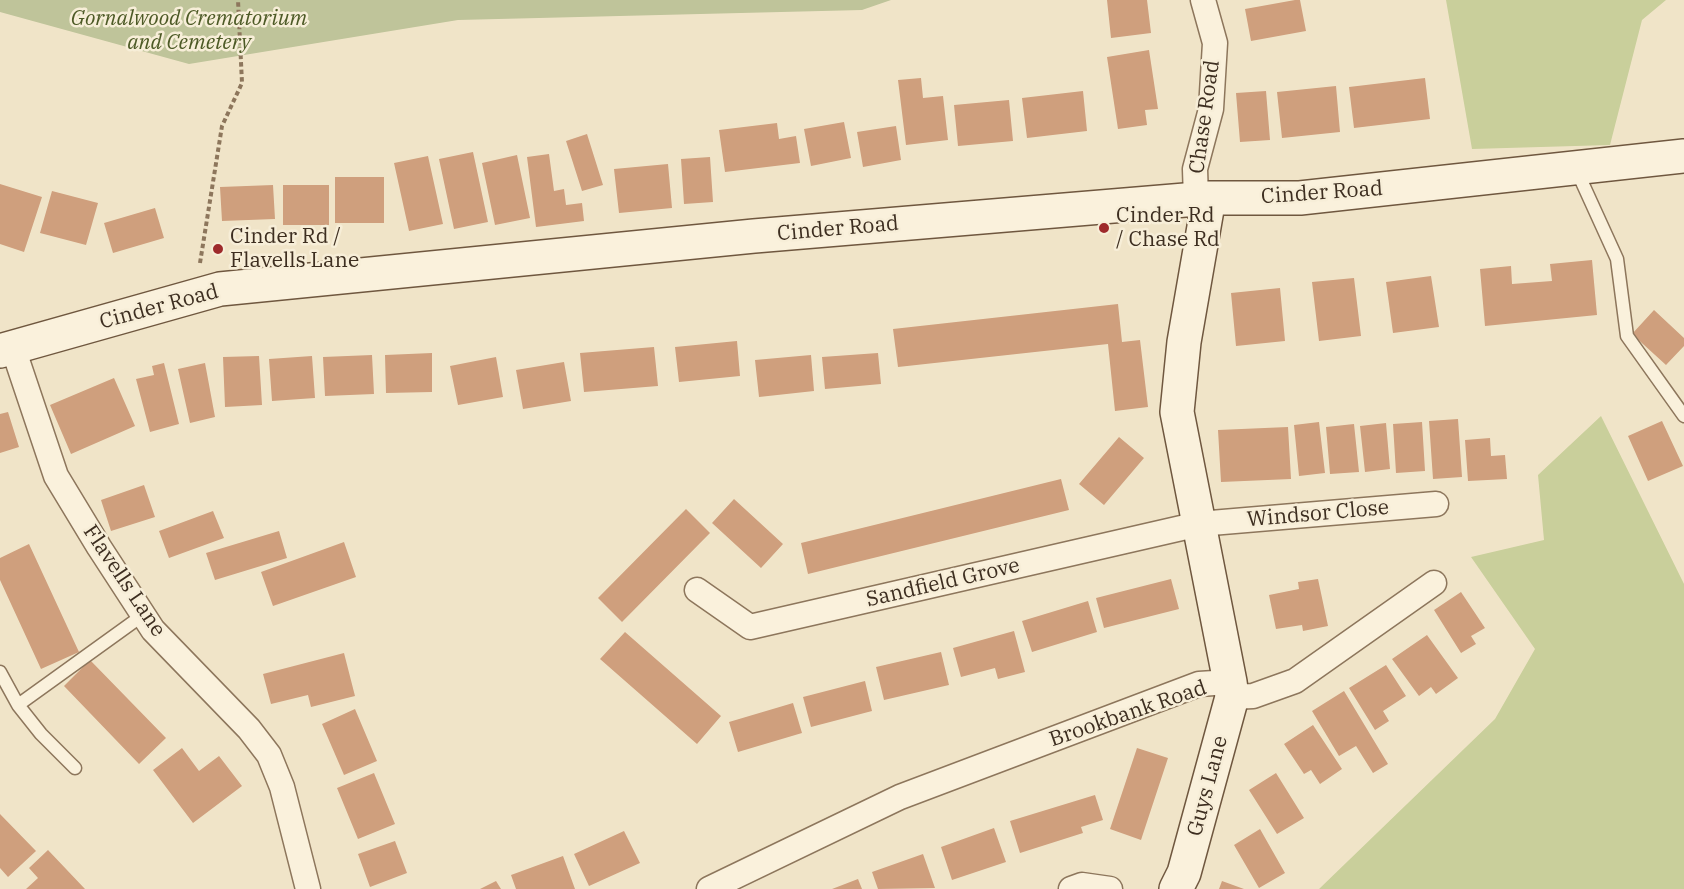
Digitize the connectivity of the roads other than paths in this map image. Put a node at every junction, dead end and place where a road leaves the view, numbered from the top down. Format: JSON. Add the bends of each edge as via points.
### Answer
{"nodes":[{"id":1,"x":1203,"y":0,"type":"edge"},
{"id":2,"x":1684,"y":156,"type":"edge"},
{"id":3,"x":1575,"y":168,"type":"junction"},
{"id":4,"x":1202,"y":199,"type":"junction"},
{"id":5,"x":7,"y":350,"type":"edge"},
{"id":6,"x":1684,"y":416,"type":"edge"},
{"id":7,"x":1436,"y":504,"type":"dead end"},
{"id":8,"x":1200,"y":524,"type":"junction"},
{"id":9,"x":1434,"y":583,"type":"dead end"},
{"id":10,"x":697,"y":590,"type":"dead end"},
{"id":11,"x":144,"y":615,"type":"junction"},
{"id":12,"x":0,"y":672,"type":"edge"},
{"id":13,"x":1231,"y":689,"type":"junction"},
{"id":14,"x":18,"y":705,"type":"junction"},
{"id":15,"x":75,"y":768,"type":"dead end"},
{"id":16,"x":309,"y":889,"type":"edge"},
{"id":17,"x":709,"y":889,"type":"edge"},
{"id":18,"x":1071,"y":889,"type":"edge"},
{"id":19,"x":1110,"y":889,"type":"edge"},
{"id":20,"x":1176,"y":889,"type":"edge"}],
"edges":[{"from":1,"to":4,"type":"street","name":"Chase Road","via":[[1215,43],[1211,109],[1195,169]]},
{"from":2,"to":3,"type":"main road","name":"Cinder Road"},
{"from":3,"to":4,"type":"main road","name":"Cinder Road","via":[[1300,198]]},
{"from":3,"to":6,"type":"lane","via":[[1617,260],[1628,336]]},
{"from":4,"to":5,"type":"main road","name":"Cinder Road","via":[[754,236],[220,289]]},
{"from":4,"to":8,"type":"main road","name":"Brookbank Road","via":[[1177,412]]},
{"from":5,"to":11,"type":"street","name":"Flavells Lane","via":[[56,476]]},
{"from":7,"to":8,"type":"street","name":"Windsor Close"},
{"from":8,"to":10,"type":"street","name":"Sandfield Grove","via":[[750,627]]},
{"from":8,"to":13,"type":"main road","name":"Brookbank Road"},
{"from":9,"to":13,"type":"street","via":[[1295,681],[1253,696]]},
{"from":11,"to":14,"type":"lane"},
{"from":11,"to":16,"type":"street","name":"Flavells Lane","via":[[153,630],[249,729],[269,755],[282,787]]},
{"from":12,"to":14,"type":"lane"},
{"from":13,"to":17,"type":"street","name":"Brookbank Road","via":[[1199,684],[900,796]]},
{"from":13,"to":20,"type":"main road","name":"Guys Lane","via":[[1185,873]]},
{"from":14,"to":15,"type":"lane"},
{"from":18,"to":19,"type":"street","via":[[1082,885]]}]}
